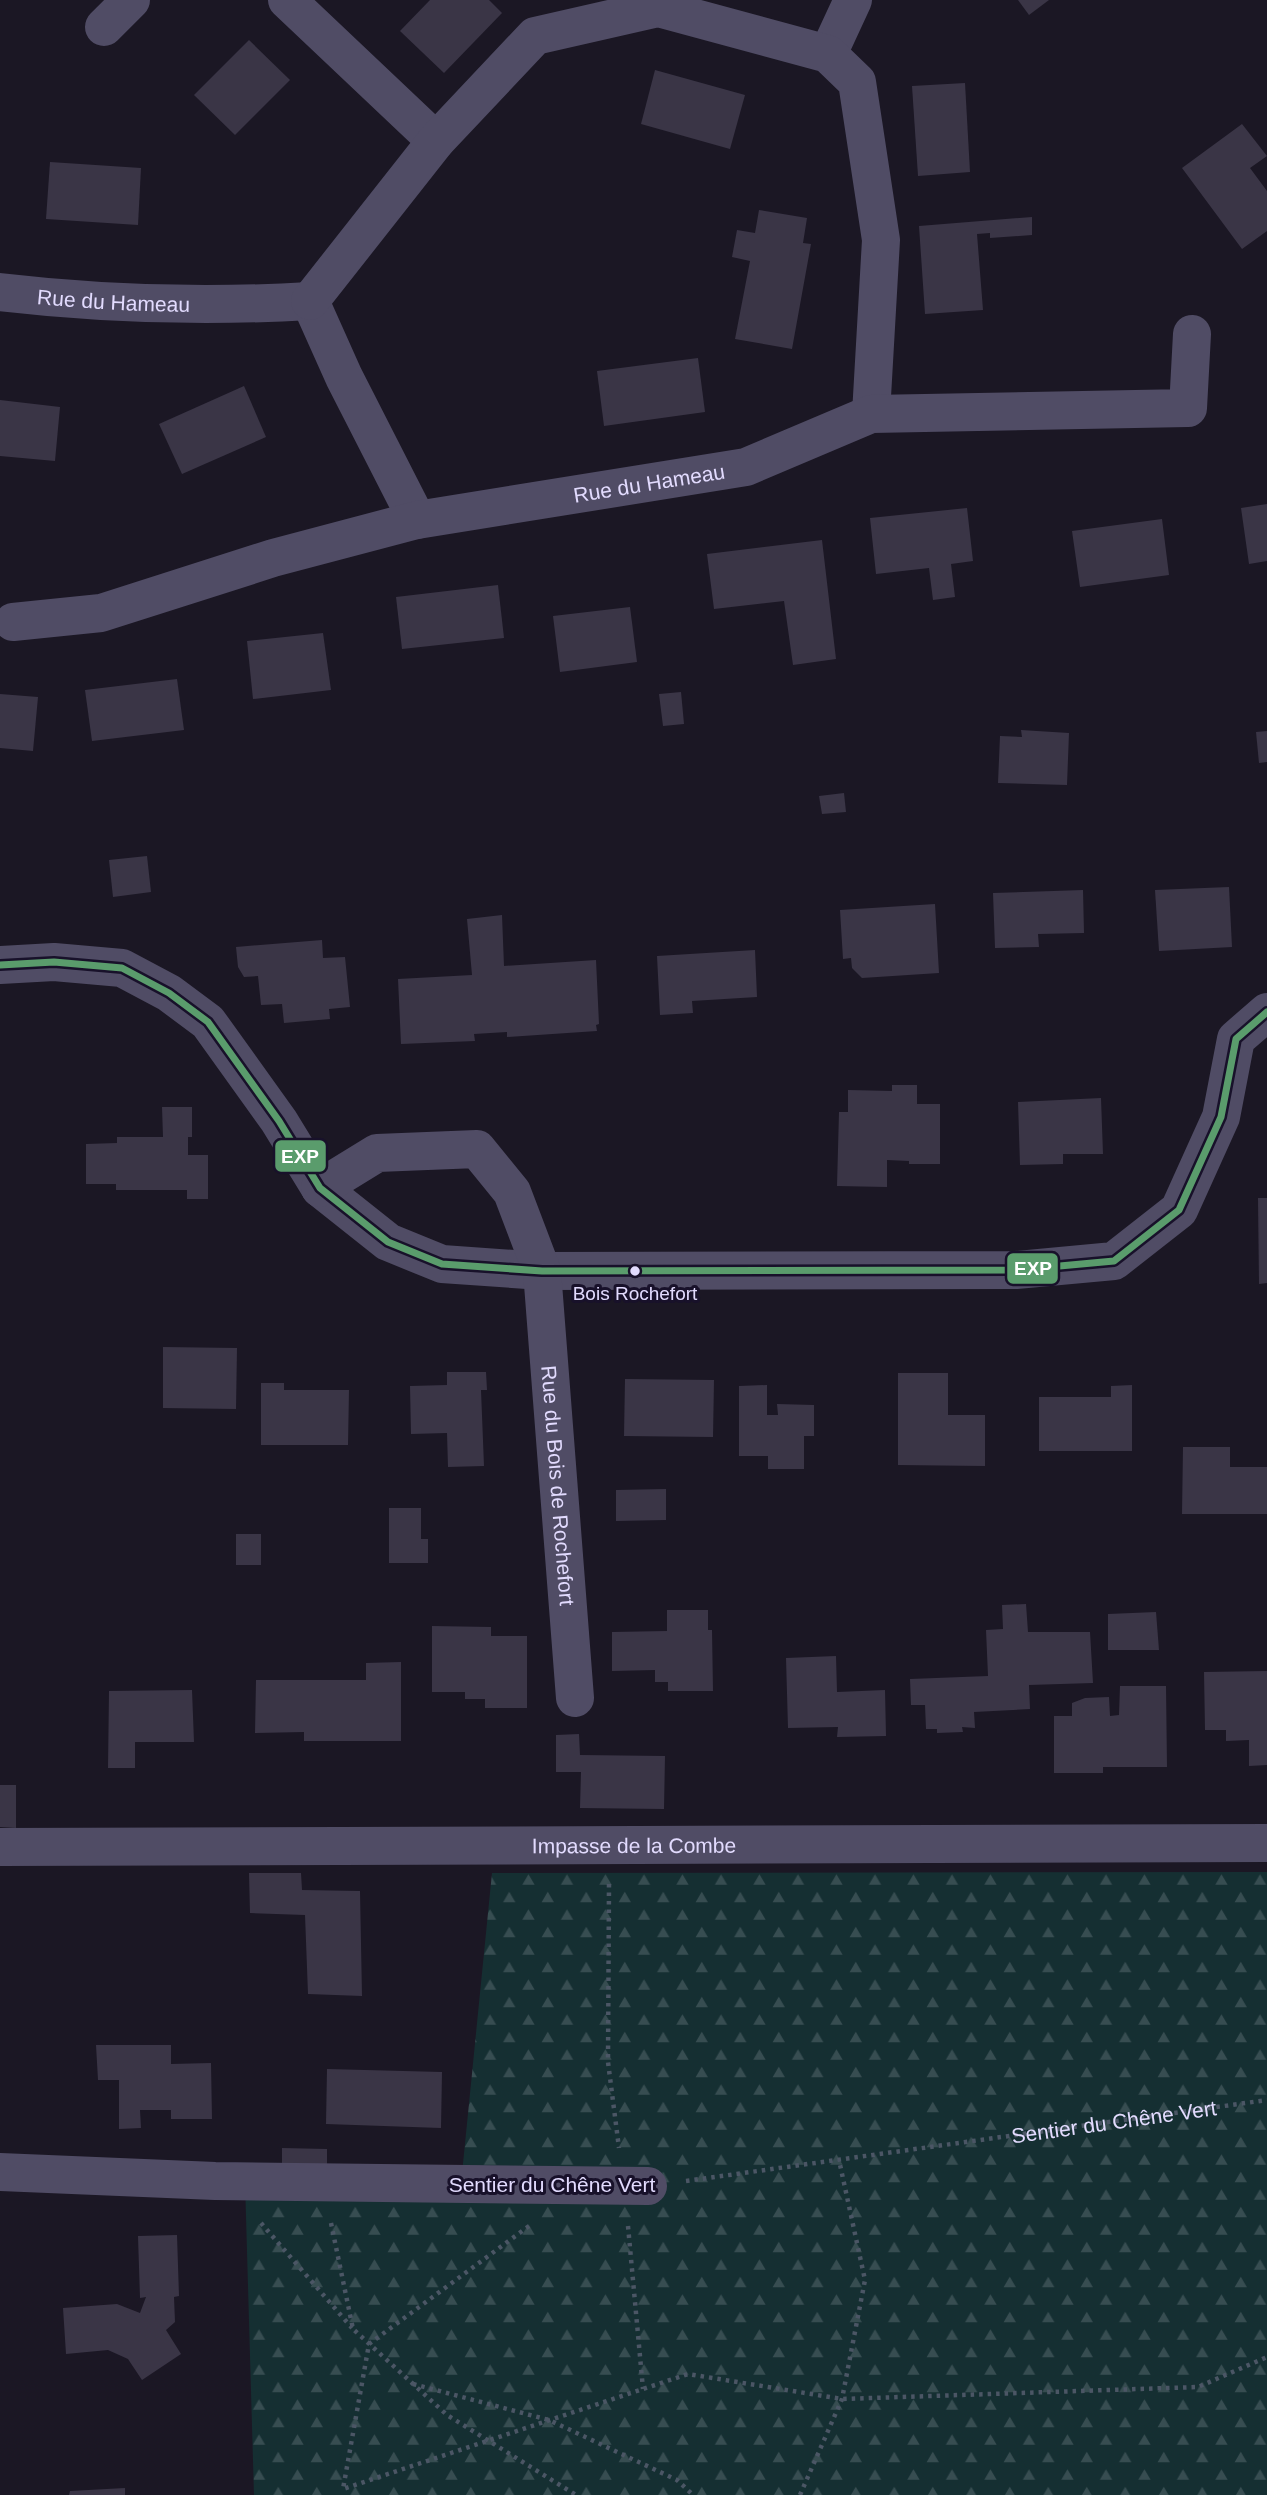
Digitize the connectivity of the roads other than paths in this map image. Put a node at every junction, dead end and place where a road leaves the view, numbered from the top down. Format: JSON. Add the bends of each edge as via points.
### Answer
{"nodes":[{"id":1,"x":131,"y":0,"type":"edge"},
{"id":2,"x":287,"y":0,"type":"edge"},
{"id":3,"x":853,"y":0,"type":"edge"},
{"id":4,"x":104,"y":27,"type":"dead end"},
{"id":5,"x":828,"y":54,"type":"junction"},
{"id":6,"x":436,"y":141,"type":"junction"},
{"id":7,"x":0,"y":292,"type":"edge"},
{"id":8,"x":310,"y":301,"type":"junction"},
{"id":9,"x":1192,"y":334,"type":"dead end"},
{"id":10,"x":871,"y":414,"type":"junction"},
{"id":11,"x":418,"y":520,"type":"junction"},
{"id":12,"x":13,"y":622,"type":"dead end"},
{"id":13,"x":0,"y":965,"type":"edge"},
{"id":14,"x":1267,"y":1012,"type":"edge"},
{"id":15,"x":320,"y":1188,"type":"junction"},
{"id":16,"x":542,"y":1271,"type":"junction"},
{"id":17,"x":575,"y":1698,"type":"dead end"},
{"id":18,"x":1267,"y":1843,"type":"edge"},
{"id":19,"x":0,"y":1847,"type":"edge"},
{"id":20,"x":0,"y":2172,"type":"edge"},
{"id":21,"x":636,"y":2186,"type":"road end"}],
"edges":[{"from":1,"to":4,"type":"street"},
{"from":2,"to":6,"type":"street"},
{"from":3,"to":5,"type":"street"},
{"from":5,"to":6,"type":"street","via":[[658,8],[536,36]]},
{"from":5,"to":10,"type":"street","via":[[857,82],[881,240]]},
{"from":6,"to":8,"type":"street"},
{"from":7,"to":8,"type":"street","name":"Rue du Hameau","via":[[76,300],[243,305]]},
{"from":8,"to":11,"type":"street"},
{"from":9,"to":10,"type":"street","name":"Rue du Hameau","via":[[1188,408]]},
{"from":10,"to":11,"type":"street","name":"Rue du Hameau","via":[[746,467]]},
{"from":11,"to":12,"type":"street","name":"Rue du Hameau","via":[[273,558],[101,612]]},
{"from":13,"to":15,"type":"street","via":[[54,962],[122,968],[169,993],[208,1022]]},
{"from":14,"to":16,"type":"street","via":[[1236,1039],[1221,1116],[1179,1209],[1114,1261],[1016,1270]]},
{"from":15,"to":16,"type":"street","via":[[388,1241],[442,1264]]},
{"from":15,"to":16,"type":"street","name":"Rue du Bois de Rochefort","via":[[377,1153],[477,1149],[512,1192]]},
{"from":16,"to":17,"type":"street","name":"Rue du Bois de Rochefort"},
{"from":18,"to":19,"type":"street","name":"Impasse de la Combe"},
{"from":20,"to":21,"type":"street","name":"Sentier du Chêne Vert","via":[[215,2181]]}]}
